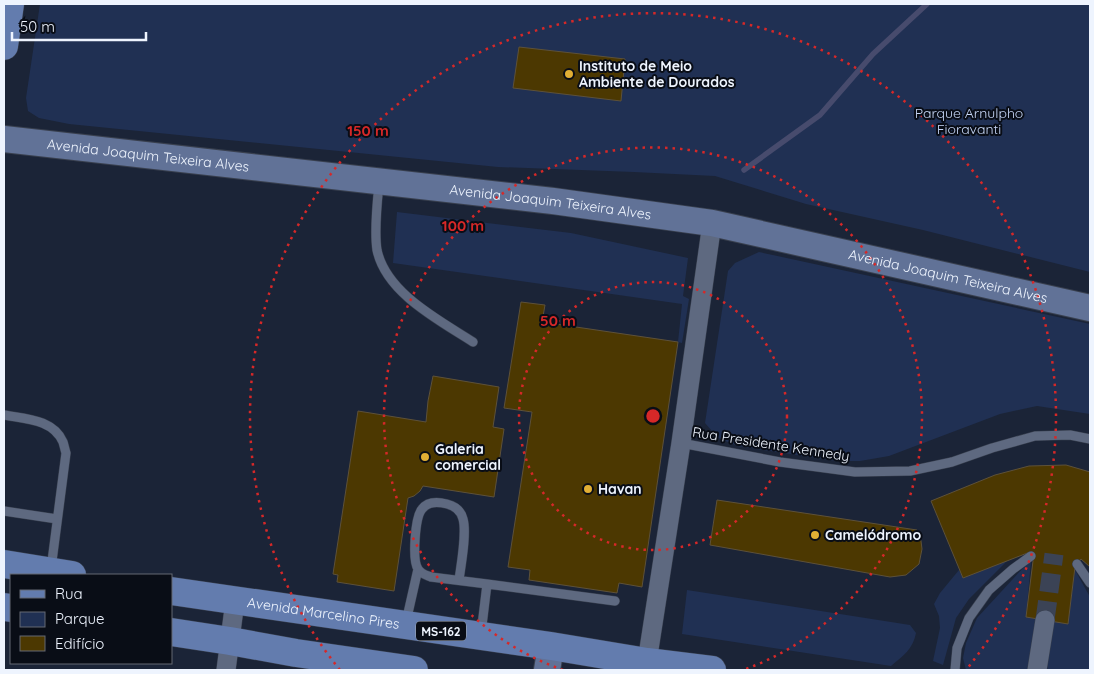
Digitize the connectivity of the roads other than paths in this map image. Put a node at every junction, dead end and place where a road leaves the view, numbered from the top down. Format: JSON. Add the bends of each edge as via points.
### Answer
{"nodes":[{"id":1,"x":10,"y":4,"type":"edge"},
{"id":2,"x":4,"y":46,"type":"edge"},
{"id":3,"x":4,"y":139,"type":"edge"},
{"id":4,"x":379,"y":181,"type":"junction"},
{"id":5,"x":712,"y":223,"type":"junction"},
{"id":6,"x":1090,"y":308,"type":"edge"},
{"id":7,"x":473,"y":342,"type":"dead end"},
{"id":8,"x":4,"y":415,"type":"edge"},
{"id":9,"x":1090,"y":439,"type":"edge"},
{"id":10,"x":681,"y":443,"type":"junction"},
{"id":11,"x":4,"y":512,"type":"edge"},
{"id":12,"x":57,"y":519,"type":"junction"},
{"id":13,"x":1031,"y":556,"type":"dead end"},
{"id":14,"x":4,"y":564,"type":"edge"},
{"id":15,"x":1077,"y":564,"type":"dead end"},
{"id":16,"x":418,"y":569,"type":"junction"},
{"id":17,"x":61,"y":574,"type":"edge"},
{"id":18,"x":459,"y":580,"type":"junction"},
{"id":19,"x":1090,"y":583,"type":"edge"},
{"id":20,"x":487,"y":584,"type":"junction"},
{"id":21,"x":172,"y":591,"type":"edge"},
{"id":22,"x":235,"y":601,"type":"junction"},
{"id":23,"x":615,"y":601,"type":"dead end"},
{"id":24,"x":1045,"y":620,"type":"tunnel mouth"},
{"id":25,"x":405,"y":626,"type":"junction"},
{"id":26,"x":172,"y":632,"type":"edge"},
{"id":27,"x":481,"y":637,"type":"junction"},
{"id":28,"x":230,"y":641,"type":"junction"},
{"id":29,"x":549,"y":658,"type":"edge"},
{"id":30,"x":647,"y":662,"type":"junction"},
{"id":31,"x":226,"y":670,"type":"edge"},
{"id":32,"x":414,"y":670,"type":"edge"},
{"id":33,"x":712,"y":670,"type":"edge"},
{"id":34,"x":955,"y":670,"type":"edge"},
{"id":35,"x":1037,"y":670,"type":"edge"}],
"edges":[{"from":1,"to":2,"type":"main road"},
{"from":3,"to":4,"type":"main road","name":"Avenida Joaquim Teixeira Alves"},
{"from":4,"to":5,"type":"main road","name":"Avenida Joaquim Teixeira Alves"},
{"from":4,"to":7,"type":"lane","via":[[378,250],[387,275],[425,310]]},
{"from":5,"to":6,"type":"main road","name":"Avenida Joaquim Teixeira Alves"},
{"from":5,"to":10,"type":"street"},
{"from":8,"to":12,"type":"lane","via":[[42,422],[62,441],[66,454]]},
{"from":9,"to":10,"type":"lane","name":"Rua Presidente Kennedy","via":[[1070,435],[1035,436],[952,462],[910,471],[855,472]]},
{"from":10,"to":30,"type":"street"},
{"from":11,"to":12,"type":"lane"},
{"from":12,"to":17,"type":"lane"},
{"from":13,"to":34,"type":"lane","via":[[989,590],[969,618],[957,648]]},
{"from":14,"to":17,"type":"main road"},
{"from":15,"to":19,"type":"lane"},
{"from":16,"to":18,"type":"lane","via":[[431,577]]},
{"from":16,"to":18,"type":"lane","via":[[415,560],[418,515],[428,504],[450,505],[459,510],[463,518]]},
{"from":16,"to":25,"type":"lane"},
{"from":18,"to":20,"type":"lane"},
{"from":20,"to":23,"type":"lane"},
{"from":20,"to":27,"type":"lane"},
{"from":21,"to":22,"type":"main road","name":"Avenida Marcelino Pires","number":"MS-162"},
{"from":22,"to":25,"type":"main road","name":"Avenida Marcelino Pires","number":"MS-162"},
{"from":22,"to":28,"type":"street"},
{"from":24,"to":35,"type":"street"},
{"from":25,"to":27,"type":"main road","name":"Avenida Marcelino Pires","number":"MS-162"},
{"from":26,"to":28,"type":"main road"},
{"from":27,"to":29,"type":"main road","name":"Avenida Marcelino Pires","number":"MS-162"},
{"from":28,"to":31,"type":"street"},
{"from":28,"to":32,"type":"main road"},
{"from":29,"to":30,"type":"main road","name":"Avenida Marcelino Pires","number":"MS-162"},
{"from":30,"to":33,"type":"main road","name":"Avenida Marcelino Pires","number":"MS-162"}]}
